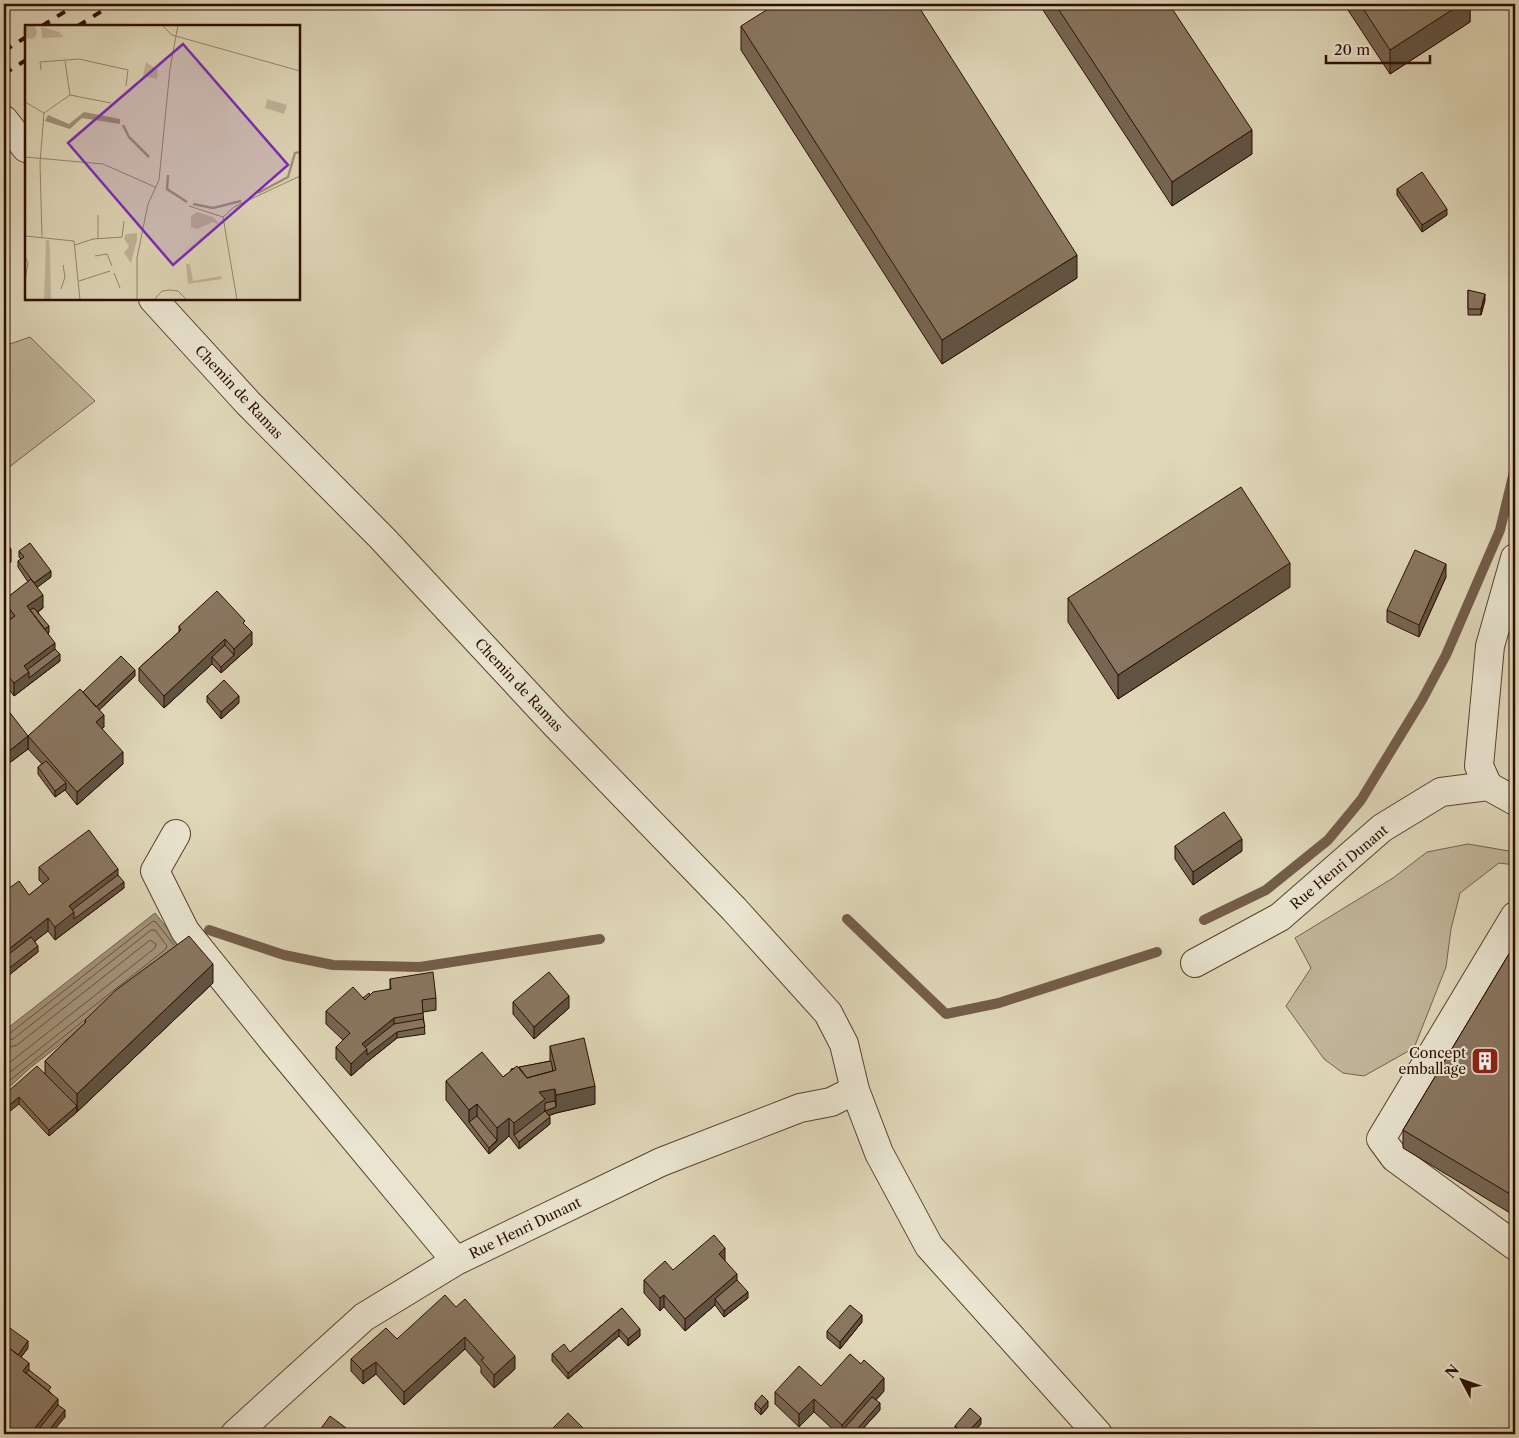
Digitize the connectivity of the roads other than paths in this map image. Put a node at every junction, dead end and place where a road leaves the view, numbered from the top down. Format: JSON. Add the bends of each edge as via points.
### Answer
{"nodes":[{"id":1,"x":4,"y":120,"type":"edge"},
{"id":2,"x":25,"y":147,"type":"edge"},
{"id":3,"x":154,"y":300,"type":"edge"},
{"id":4,"x":1515,"y":558,"type":"edge"},
{"id":5,"x":1488,"y":786,"type":"junction"},
{"id":6,"x":1515,"y":801,"type":"edge"},
{"id":7,"x":176,"y":834,"type":"dead end"},
{"id":8,"x":1515,"y":916,"type":"edge"},
{"id":9,"x":1195,"y":962,"type":"dead end"},
{"id":10,"x":855,"y":1090,"type":"junction"},
{"id":11,"x":1515,"y":1246,"type":"edge"},
{"id":12,"x":456,"y":1261,"type":"junction"},
{"id":13,"x":235,"y":1434,"type":"edge"},
{"id":14,"x":1098,"y":1434,"type":"edge"}],
"edges":[{"from":1,"to":2,"type":"street"},
{"from":3,"to":10,"type":"street","name":"Chemin de Ramas","via":[[248,403],[734,909],[828,1013],[844,1044]]},
{"from":4,"to":5,"type":"street","via":[[1490,646],[1479,766]]},
{"from":5,"to":6,"type":"street"},
{"from":5,"to":9,"type":"street","name":"Rue Henri Dunant","via":[[1441,792],[1382,828],[1280,917]]},
{"from":7,"to":12,"type":"street","via":[[155,871],[185,931]]},
{"from":8,"to":11,"type":"street","via":[[1382,1139],[1395,1158]]},
{"from":10,"to":12,"type":"street","name":"Rue Henri Dunant","via":[[831,1102],[800,1108],[662,1162]]},
{"from":10,"to":14,"type":"street","name":"Chemin de Ramas","via":[[880,1153],[929,1246]]},
{"from":12,"to":13,"type":"street","name":"Rue Henri Dunant","via":[[364,1317]]}]}
